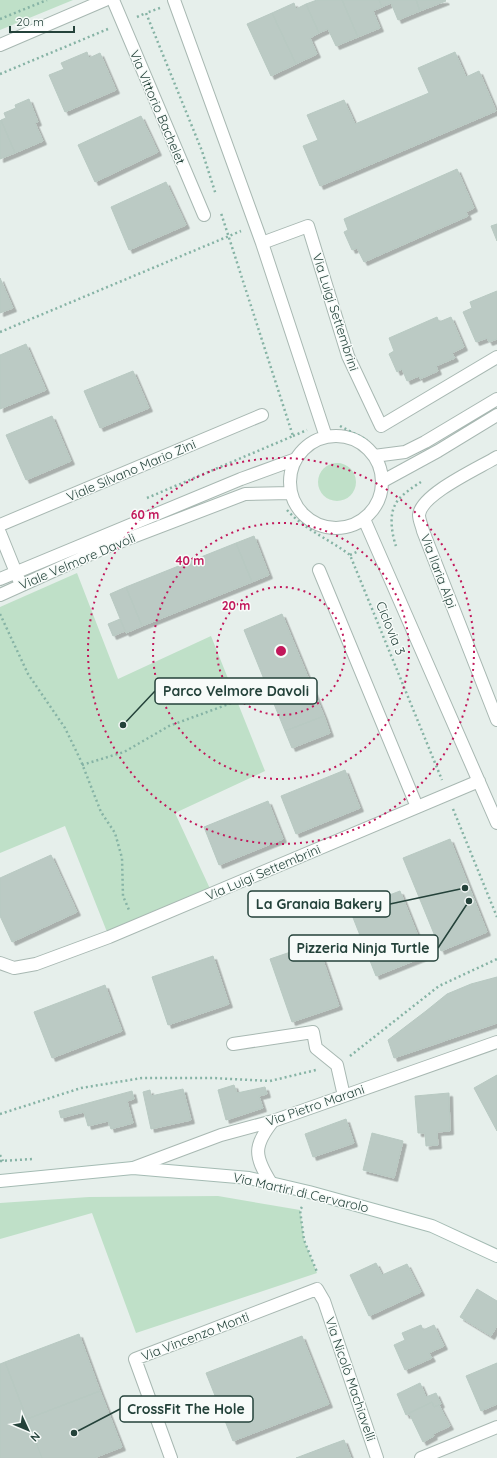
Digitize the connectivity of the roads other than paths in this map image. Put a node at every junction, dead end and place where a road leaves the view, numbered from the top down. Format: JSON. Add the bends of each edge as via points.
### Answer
{"nodes":[{"id":1,"x":105,"y":0,"type":"edge"},
{"id":2,"x":113,"y":0,"type":"edge"},
{"id":3,"x":174,"y":0,"type":"edge"},
{"id":4,"x":0,"y":45,"type":"edge"},
{"id":5,"x":204,"y":214,"type":"dead end"},
{"id":6,"x":262,"y":243,"type":"junction"},
{"id":7,"x":497,"y":357,"type":"edge"},
{"id":8,"x":497,"y":399,"type":"edge"},
{"id":9,"x":262,"y":415,"type":"dead end"},
{"id":10,"x":497,"y":415,"type":"edge"},
{"id":11,"x":326,"y":437,"type":"junction"},
{"id":12,"x":374,"y":456,"type":"junction"},
{"id":13,"x":497,"y":457,"type":"edge"},
{"id":14,"x":296,"y":459,"type":"junction"},
{"id":15,"x":383,"y":482,"type":"junction"},
{"id":16,"x":291,"y":493,"type":"junction"},
{"id":17,"x":364,"y":520,"type":"junction"},
{"id":18,"x":0,"y":525,"type":"edge"},
{"id":19,"x":0,"y":533,"type":"edge"},
{"id":20,"x":319,"y":570,"type":"dead end"},
{"id":21,"x":16,"y":572,"type":"junction"},
{"id":22,"x":0,"y":580,"type":"edge"},
{"id":23,"x":21,"y":584,"type":"junction"},
{"id":24,"x":0,"y":595,"type":"edge"},
{"id":25,"x":497,"y":720,"type":"edge"},
{"id":26,"x":479,"y":782,"type":"junction"},
{"id":27,"x":417,"y":807,"type":"junction"},
{"id":28,"x":497,"y":823,"type":"edge"},
{"id":29,"x":0,"y":963,"type":"edge"},
{"id":30,"x":497,"y":1042,"type":"edge"},
{"id":31,"x":233,"y":1044,"type":"dead end"},
{"id":32,"x":344,"y":1096,"type":"junction"},
{"id":33,"x":273,"y":1121,"type":"junction"},
{"id":34,"x":133,"y":1168,"type":"junction"},
{"id":35,"x":0,"y":1181,"type":"edge"},
{"id":36,"x":271,"y":1183,"type":"junction"},
{"id":37,"x":497,"y":1256,"type":"edge"},
{"id":38,"x":317,"y":1289,"type":"joint"},
{"id":39,"x":497,"y":1427,"type":"edge"},
{"id":40,"x":171,"y":1458,"type":"edge"},
{"id":41,"x":378,"y":1458,"type":"edge"},
{"id":42,"x":421,"y":1458,"type":"edge"}],
"edges":[{"from":1,"to":4,"type":"street"},
{"from":2,"to":5,"type":"street","name":"Via Vittorio Bachelet"},
{"from":3,"to":6,"type":"street"},
{"from":6,"to":7,"type":"street","name":"Via Luigi Settembrini","via":[[308,226],[348,356],[381,426]]},
{"from":6,"to":11,"type":"street"},
{"from":8,"to":12,"type":"street","via":[[404,452]]},
{"from":9,"to":18,"type":"street","name":"Viale Silvano Mario Zini"},
{"from":10,"to":15,"type":"street"},
{"from":11,"to":12,"type":"street","via":[[352,439],[363,444]]},
{"from":11,"to":14,"type":"street","via":[[311,443]]},
{"from":12,"to":15,"type":"street","via":[[380,466]]},
{"from":13,"to":25,"type":"street","name":"Via Ilaria Alpi","via":[[434,494],[423,505],[419,516]]},
{"from":14,"to":16,"type":"street","via":[[290,474]]},
{"from":14,"to":21,"type":"street","name":"Viale Velmore Davoli","via":[[241,479]]},
{"from":15,"to":17,"type":"street","via":[[382,492],[375,507]]},
{"from":16,"to":17,"type":"street","via":[[297,508],[306,518],[320,526],[348,527]]},
{"from":16,"to":23,"type":"street","name":"Viale Velmore Davoli","via":[[245,494],[104,548]]},
{"from":17,"to":26,"type":"street"},
{"from":19,"to":21,"type":"street"},
{"from":20,"to":27,"type":"street"},
{"from":21,"to":22,"type":"street","name":"Viale Velmore Davoli"},
{"from":21,"to":23,"type":"street"},
{"from":23,"to":24,"type":"street","name":"Viale Velmore Davoli"},
{"from":26,"to":27,"type":"street","name":"Via Luigi Settembrini"},
{"from":26,"to":28,"type":"street"},
{"from":27,"to":29,"type":"street","name":"Via Luigi Settembrini","via":[[36,964],[14,968]]},
{"from":30,"to":32,"type":"street","name":"Via Pietro Marani"},
{"from":31,"to":32,"type":"street","via":[[313,1032],[316,1048],[338,1065]]},
{"from":32,"to":33,"type":"street","name":"Via Pietro Marani"},
{"from":33,"to":34,"type":"street","name":"Via Pietro Marani","via":[[221,1135]]},
{"from":33,"to":36,"type":"street","via":[[261,1135],[257,1146],[260,1166]]},
{"from":34,"to":35,"type":"street","name":"Via Martiri di Cervarolo"},
{"from":34,"to":36,"type":"street","name":"Via Martiri di Cervarolo","via":[[210,1174]]},
{"from":36,"to":37,"type":"street","name":"Via Martiri di Cervarolo","via":[[432,1226]]},
{"from":38,"to":40,"type":"street","name":"Via Vincenzo Monti","via":[[135,1359]]},
{"from":38,"to":41,"type":"street","name":"Via Nicolò Machiavelli","via":[[324,1301]]},
{"from":39,"to":42,"type":"street"}]}
